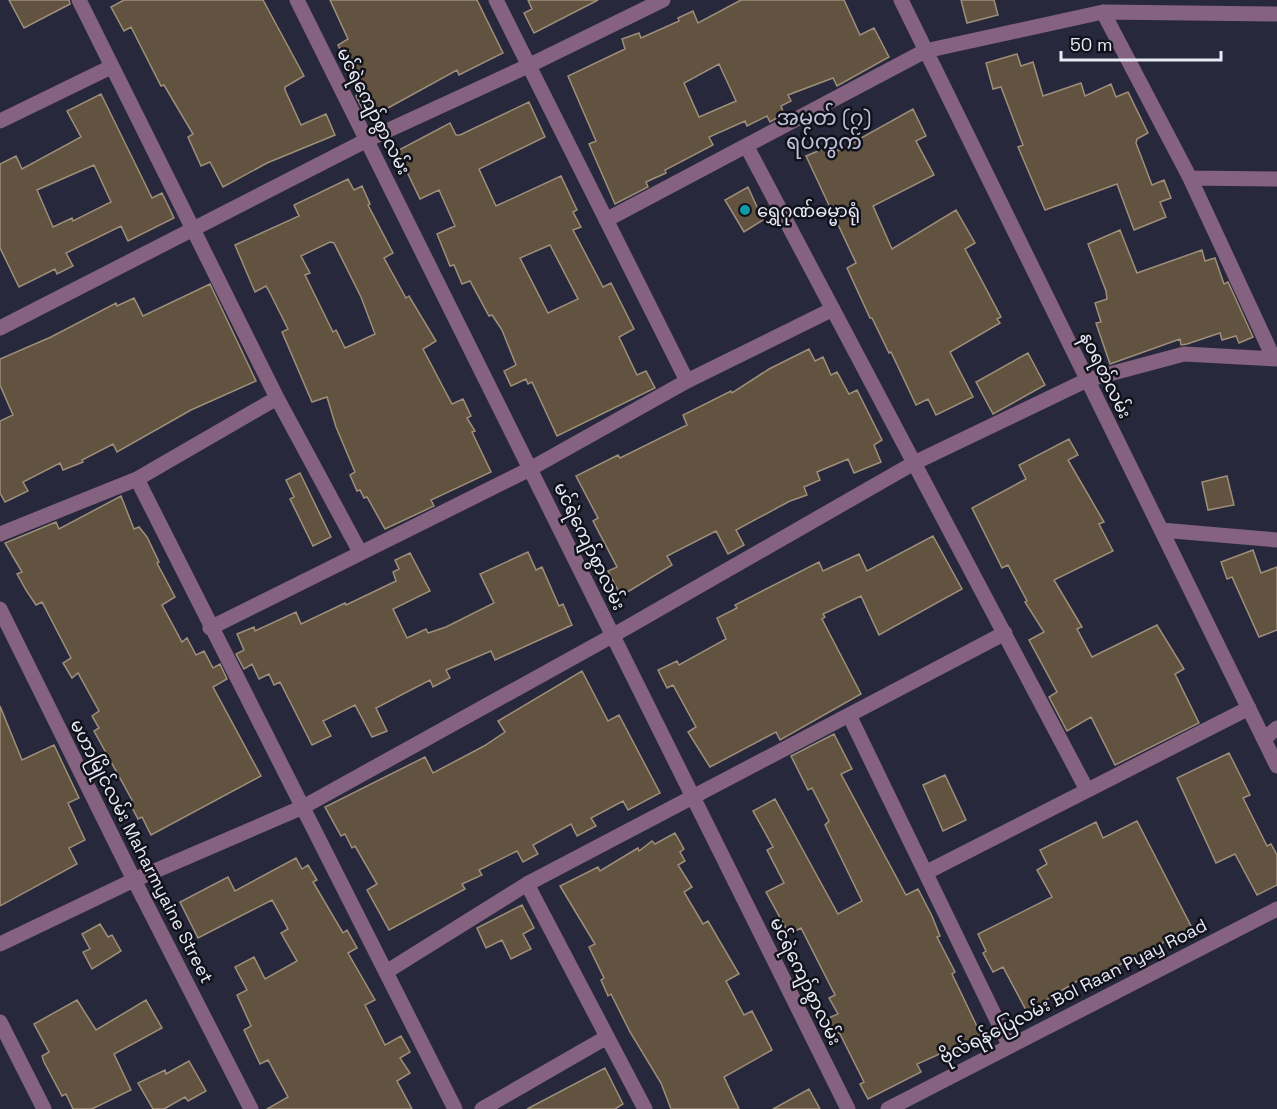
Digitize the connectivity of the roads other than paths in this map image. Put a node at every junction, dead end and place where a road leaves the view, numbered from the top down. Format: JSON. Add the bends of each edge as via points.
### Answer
{"nodes":[{"id":1,"x":79,"y":0,"type":"edge"},
{"id":2,"x":297,"y":0,"type":"edge"},
{"id":3,"x":496,"y":0,"type":"edge"},
{"id":4,"x":663,"y":0,"type":"edge"},
{"id":5,"x":901,"y":0,"type":"edge"},
{"id":6,"x":1103,"y":12,"type":"junction"},
{"id":7,"x":1277,"y":14,"type":"edge"},
{"id":8,"x":925,"y":51,"type":"junction"},
{"id":9,"x":530,"y":65,"type":"junction"},
{"id":10,"x":111,"y":68,"type":"junction"},
{"id":11,"x":0,"y":121,"type":"edge"},
{"id":12,"x":366,"y":140,"type":"junction"},
{"id":13,"x":747,"y":147,"type":"junction"},
{"id":14,"x":1190,"y":178,"type":"junction"},
{"id":15,"x":1277,"y":179,"type":"edge"},
{"id":16,"x":606,"y":220,"type":"junction"},
{"id":17,"x":193,"y":231,"type":"junction"},
{"id":18,"x":832,"y":309,"type":"junction"},
{"id":19,"x":0,"y":328,"type":"edge"},
{"id":20,"x":1275,"y":359,"type":"edge"},
{"id":21,"x":1087,"y":380,"type":"junction"},
{"id":22,"x":687,"y":381,"type":"junction"},
{"id":23,"x":277,"y":398,"type":"junction"},
{"id":24,"x":914,"y":463,"type":"junction"},
{"id":25,"x":530,"y":469,"type":"junction"},
{"id":26,"x":136,"y":479,"type":"junction"},
{"id":27,"x":1161,"y":530,"type":"junction"},
{"id":28,"x":0,"y":534,"type":"edge"},
{"id":29,"x":1277,"y":540,"type":"edge"},
{"id":30,"x":360,"y":552,"type":"junction"},
{"id":31,"x":0,"y":609,"type":"edge"},
{"id":32,"x":210,"y":628,"type":"junction"},
{"id":33,"x":1005,"y":633,"type":"junction"},
{"id":34,"x":612,"y":636,"type":"junction"},
{"id":35,"x":1249,"y":708,"type":"junction"},
{"id":36,"x":849,"y":715,"type":"junction"},
{"id":37,"x":1277,"y":728,"type":"edge"},
{"id":38,"x":1264,"y":739,"type":"junction"},
{"id":39,"x":1277,"y":766,"type":"edge"},
{"id":40,"x":1087,"y":790,"type":"junction"},
{"id":41,"x":693,"y":797,"type":"junction"},
{"id":42,"x":303,"y":807,"type":"junction"},
{"id":43,"x":927,"y":872,"type":"junction"},
{"id":44,"x":134,"y":880,"type":"junction"},
{"id":45,"x":527,"y":884,"type":"junction"},
{"id":46,"x":1277,"y":909,"type":"edge"},
{"id":47,"x":0,"y":944,"type":"edge"},
{"id":48,"x":386,"y":972,"type":"junction"},
{"id":49,"x":0,"y":1022,"type":"edge"},
{"id":50,"x":607,"y":1037,"type":"junction"},
{"id":51,"x":1009,"y":1045,"type":"junction"},
{"id":52,"x":40,"y":1108,"type":"edge"},
{"id":53,"x":251,"y":1109,"type":"edge"},
{"id":54,"x":455,"y":1109,"type":"edge"},
{"id":55,"x":482,"y":1109,"type":"edge"},
{"id":56,"x":645,"y":1109,"type":"edge"},
{"id":57,"x":848,"y":1109,"type":"edge"},
{"id":58,"x":888,"y":1109,"type":"edge"}],
"edges":[{"from":1,"to":10,"type":"street"},
{"from":2,"to":12,"type":"street","name":"မင်ရဲကျော်စွာလမ်း"},
{"from":3,"to":9,"type":"street"},
{"from":4,"to":9,"type":"street"},
{"from":5,"to":8,"type":"street","name":"နဝရတ်လမ်း"},
{"from":6,"to":7,"type":"street"},
{"from":6,"to":8,"type":"street"},
{"from":6,"to":14,"type":"street"},
{"from":8,"to":13,"type":"street"},
{"from":8,"to":21,"type":"street","name":"နဝရတ်လမ်း"},
{"from":9,"to":12,"type":"street"},
{"from":9,"to":16,"type":"street"},
{"from":10,"to":11,"type":"street"},
{"from":10,"to":17,"type":"street"},
{"from":12,"to":17,"type":"street"},
{"from":12,"to":25,"type":"street","name":"မင်ရဲကျော်စွာလမ်း"},
{"from":13,"to":16,"type":"street"},
{"from":13,"to":18,"type":"street"},
{"from":14,"to":15,"type":"street"},
{"from":14,"to":20,"type":"street"},
{"from":16,"to":22,"type":"street"},
{"from":17,"to":19,"type":"street"},
{"from":17,"to":23,"type":"street"},
{"from":18,"to":22,"type":"street"},
{"from":18,"to":24,"type":"street"},
{"from":20,"to":21,"type":"street","via":[[1184,354]]},
{"from":21,"to":24,"type":"street"},
{"from":21,"to":27,"type":"street","name":"နဝရတ်လမ်း"},
{"from":22,"to":25,"type":"street"},
{"from":23,"to":26,"type":"street"},
{"from":23,"to":30,"type":"street"},
{"from":24,"to":33,"type":"street"},
{"from":24,"to":34,"type":"street"},
{"from":25,"to":30,"type":"street"},
{"from":25,"to":34,"type":"street","name":"မင်ရဲကျော်စွာလမ်း"},
{"from":26,"to":28,"type":"street"},
{"from":26,"to":32,"type":"street"},
{"from":27,"to":29,"type":"street"},
{"from":27,"to":35,"type":"street","name":"နဝရတ်လမ်း"},
{"from":30,"to":32,"type":"street"},
{"from":31,"to":44,"type":"street","name":"မဟာမြိုင်လမ်း Maharmyaine Street"},
{"from":32,"to":42,"type":"street"},
{"from":33,"to":36,"type":"street"},
{"from":33,"to":40,"type":"street"},
{"from":34,"to":41,"type":"street","name":"မင်ရဲကျော်စွာလမ်း"},
{"from":34,"to":42,"type":"street"},
{"from":35,"to":38,"type":"street","name":"နဝရတ်လမ်း"},
{"from":35,"to":40,"type":"street"},
{"from":36,"to":41,"type":"street"},
{"from":36,"to":43,"type":"street"},
{"from":37,"to":38,"type":"street"},
{"from":38,"to":39,"type":"street","name":"နဝရတ်လမ်း"},
{"from":40,"to":43,"type":"street"},
{"from":41,"to":45,"type":"street"},
{"from":41,"to":57,"type":"street","name":"မင်ရဲကျော်စွာလမ်း"},
{"from":42,"to":44,"type":"street"},
{"from":42,"to":48,"type":"street"},
{"from":43,"to":51,"type":"street"},
{"from":44,"to":47,"type":"street"},
{"from":44,"to":53,"type":"street","name":"မဟာမြိုင်လမ်း Maharmyaine Street"},
{"from":45,"to":48,"type":"street"},
{"from":45,"to":50,"type":"street"},
{"from":46,"to":51,"type":"street","name":"ဗိုလ်ရန်ပြေလမ်း Bol Raan Pyay Road"},
{"from":48,"to":54,"type":"street"},
{"from":49,"to":52,"type":"street"},
{"from":50,"to":55,"type":"street"},
{"from":50,"to":56,"type":"street"},
{"from":51,"to":58,"type":"street","name":"ဗိုလ်ရန်ပြေလမ်း Bol Raan Pyay Road"}]}
